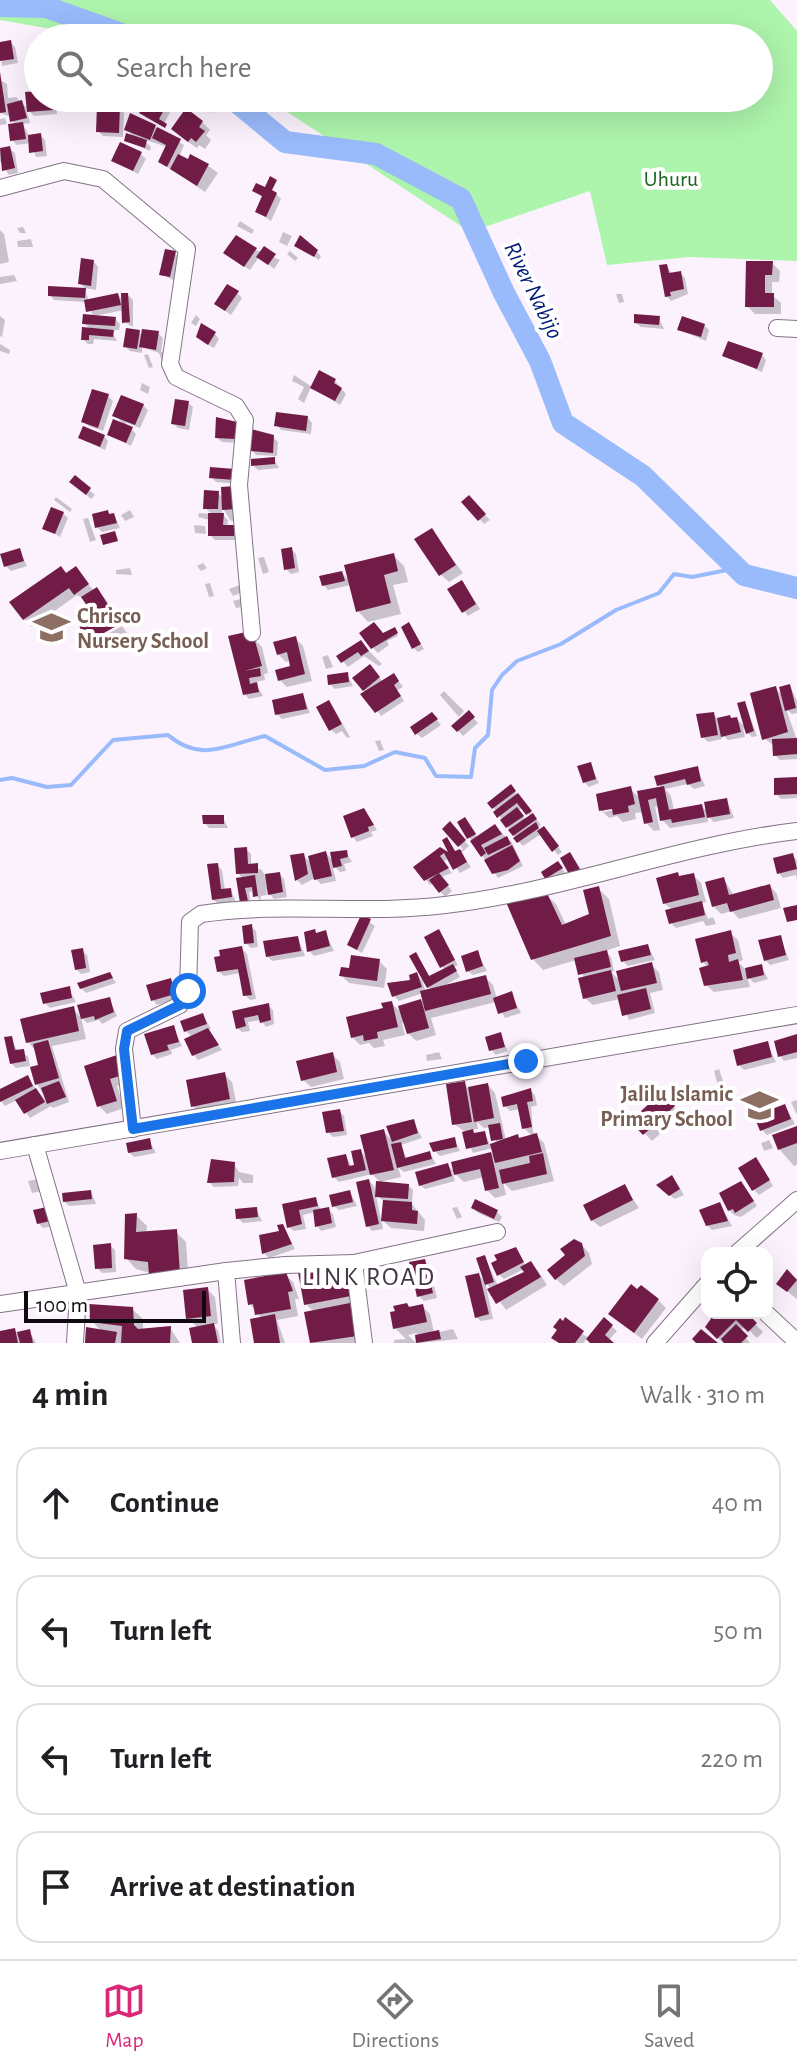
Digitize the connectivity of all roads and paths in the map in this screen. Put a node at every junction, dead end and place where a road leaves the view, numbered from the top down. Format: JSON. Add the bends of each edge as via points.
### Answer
{"nodes":[{"id":1,"x":0,"y":188,"type":"edge"},
{"id":2,"x":777,"y":328,"type":"dead end"},
{"id":3,"x":797,"y":329,"type":"edge"},
{"id":4,"x":252,"y":633,"type":"dead end"},
{"id":5,"x":797,"y":831,"type":"edge"},
{"id":6,"x":797,"y":1015,"type":"edge"},
{"id":7,"x":133,"y":1129,"type":"junction"},
{"id":8,"x":35,"y":1145,"type":"junction"},
{"id":9,"x":0,"y":1151,"type":"edge"},
{"id":10,"x":797,"y":1200,"type":"edge"},
{"id":11,"x":497,"y":1232,"type":"dead end"},
{"id":12,"x":744,"y":1247,"type":"edge"},
{"id":13,"x":354,"y":1263,"type":"junction"},
{"id":14,"x":226,"y":1271,"type":"junction"},
{"id":15,"x":701,"y":1291,"type":"edge"},
{"id":16,"x":78,"y":1293,"type":"junction"},
{"id":17,"x":0,"y":1304,"type":"edge"},
{"id":18,"x":772,"y":1319,"type":"edge"},
{"id":19,"x":797,"y":1342,"type":"edge"},
{"id":20,"x":75,"y":1343,"type":"edge"},
{"id":21,"x":232,"y":1343,"type":"edge"},
{"id":22,"x":364,"y":1343,"type":"edge"},
{"id":23,"x":655,"y":1343,"type":"edge"}],
"edges":[{"from":1,"to":4,"type":"street","via":[[64,171],[103,179],[187,249],[170,364],[176,377],[236,406],[245,420],[239,485]]},
{"from":2,"to":3,"type":"street"},
{"from":5,"to":7,"type":"street","via":[[683,850],[562,884],[444,906],[201,914],[190,922],[188,991],[180,1005],[127,1031],[124,1049]]},
{"from":6,"to":7,"type":"street"},
{"from":7,"to":8,"type":"street"},
{"from":8,"to":9,"type":"street"},
{"from":8,"to":16,"type":"street"},
{"from":10,"to":12,"type":"street"},
{"from":11,"to":13,"type":"street"},
{"from":13,"to":14,"type":"street"},
{"from":13,"to":22,"type":"street"},
{"from":14,"to":16,"type":"street"},
{"from":14,"to":21,"type":"street"},
{"from":15,"to":23,"type":"street"},
{"from":16,"to":17,"type":"street"},
{"from":16,"to":20,"type":"street"},
{"from":18,"to":19,"type":"street"}]}
